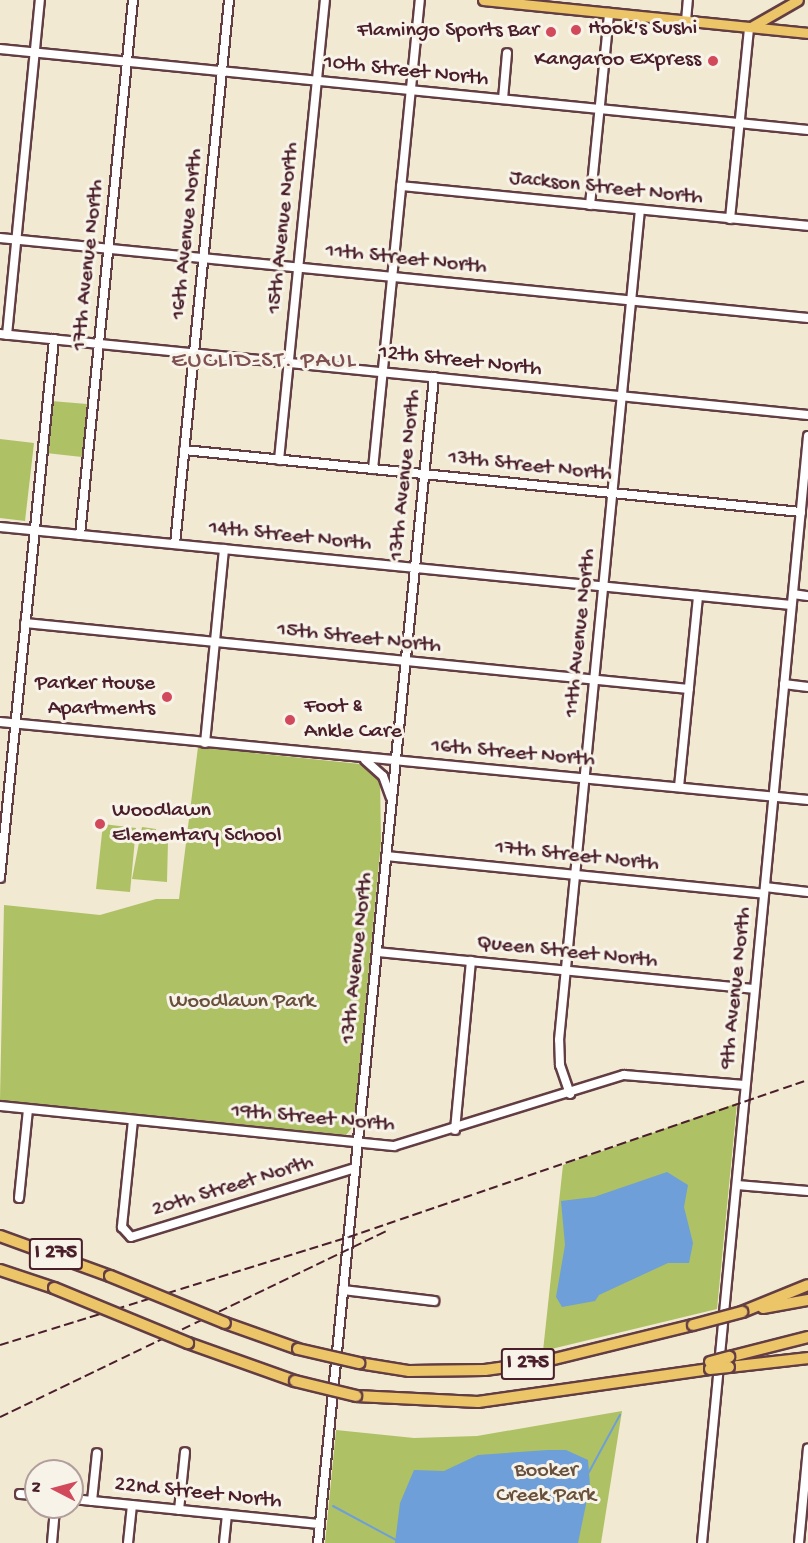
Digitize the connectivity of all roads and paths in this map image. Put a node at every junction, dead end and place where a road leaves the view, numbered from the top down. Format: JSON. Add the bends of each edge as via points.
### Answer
{"nodes":[{"id":1,"x":40,"y":0,"type":"edge"},
{"id":2,"x":133,"y":0,"type":"edge"},
{"id":3,"x":229,"y":0,"type":"edge"},
{"id":4,"x":325,"y":0,"type":"edge"},
{"id":5,"x":420,"y":0,"type":"edge"},
{"id":6,"x":483,"y":0,"type":"edge"},
{"id":7,"x":688,"y":0,"type":"edge"},
{"id":8,"x":798,"y":0,"type":"edge"},
{"id":9,"x":564,"y":4,"type":"edge"},
{"id":10,"x":609,"y":13,"type":"junction"},
{"id":11,"x":686,"y":21,"type":"junction"},
{"id":12,"x":749,"y":28,"type":"junction"},
{"id":13,"x":808,"y":33,"type":"edge"},
{"id":14,"x":0,"y":49,"type":"edge"},
{"id":15,"x":34,"y":53,"type":"junction"},
{"id":16,"x":507,"y":53,"type":"dead end"},
{"id":17,"x":127,"y":62,"type":"junction"},
{"id":18,"x":222,"y":72,"type":"junction"},
{"id":19,"x":317,"y":81,"type":"junction"},
{"id":20,"x":411,"y":90,"type":"junction"},
{"id":21,"x":502,"y":99,"type":"junction"},
{"id":22,"x":599,"y":109,"type":"junction"},
{"id":23,"x":739,"y":123,"type":"junction"},
{"id":24,"x":808,"y":130,"type":"edge"},
{"id":25,"x":401,"y":186,"type":"junction"},
{"id":26,"x":590,"y":205,"type":"junction"},
{"id":27,"x":640,"y":210,"type":"junction"},
{"id":28,"x":730,"y":219,"type":"junction"},
{"id":29,"x":808,"y":226,"type":"edge"},
{"id":30,"x":0,"y":237,"type":"edge"},
{"id":31,"x":16,"y":239,"type":"junction"},
{"id":32,"x":109,"y":248,"type":"junction"},
{"id":33,"x":204,"y":258,"type":"junction"},
{"id":34,"x":298,"y":267,"type":"junction"},
{"id":35,"x":392,"y":277,"type":"junction"},
{"id":36,"x":631,"y":300,"type":"junction"},
{"id":37,"x":808,"y":318,"type":"edge"},
{"id":38,"x":3,"y":334,"type":"edge"},
{"id":39,"x":54,"y":339,"type":"junction"},
{"id":40,"x":99,"y":344,"type":"junction"},
{"id":41,"x":194,"y":353,"type":"junction"},
{"id":42,"x":289,"y":363,"type":"junction"},
{"id":43,"x":383,"y":372,"type":"junction"},
{"id":44,"x":434,"y":377,"type":"junction"},
{"id":45,"x":622,"y":396,"type":"junction"},
{"id":46,"x":808,"y":415,"type":"edge"},
{"id":47,"x":808,"y":436,"type":"edge"},
{"id":48,"x":184,"y":450,"type":"junction"},
{"id":49,"x":279,"y":460,"type":"junction"},
{"id":50,"x":373,"y":469,"type":"junction"},
{"id":51,"x":424,"y":474,"type":"junction"},
{"id":52,"x":612,"y":493,"type":"junction"},
{"id":53,"x":803,"y":508,"type":"edge"},
{"id":54,"x":0,"y":527,"type":"edge"},
{"id":55,"x":35,"y":530,"type":"junction"},
{"id":56,"x":80,"y":535,"type":"junction"},
{"id":57,"x":175,"y":544,"type":"junction"},
{"id":58,"x":224,"y":549,"type":"junction"},
{"id":59,"x":415,"y":568,"type":"junction"},
{"id":60,"x":603,"y":587,"type":"junction"},
{"id":61,"x":793,"y":594,"type":"junction"},
{"id":62,"x":698,"y":596,"type":"junction"},
{"id":63,"x":808,"y":596,"type":"edge"},
{"id":64,"x":791,"y":605,"type":"junction"},
{"id":65,"x":25,"y":623,"type":"junction"},
{"id":66,"x":215,"y":642,"type":"junction"},
{"id":67,"x":406,"y":661,"type":"junction"},
{"id":68,"x":594,"y":680,"type":"junction"},
{"id":69,"x":784,"y":684,"type":"junction"},
{"id":70,"x":808,"y":687,"type":"edge"},
{"id":71,"x":688,"y":690,"type":"junction"},
{"id":72,"x":0,"y":722,"type":"edge"},
{"id":73,"x":15,"y":724,"type":"junction"},
{"id":74,"x":205,"y":743,"type":"junction"},
{"id":75,"x":364,"y":759,"type":"junction"},
{"id":76,"x":396,"y":762,"type":"junction"},
{"id":77,"x":585,"y":778,"type":"junction"},
{"id":78,"x":679,"y":787,"type":"junction"},
{"id":79,"x":772,"y":797,"type":"junction"},
{"id":80,"x":392,"y":800,"type":"junction"},
{"id":81,"x":808,"y":800,"type":"edge"},
{"id":82,"x":386,"y":856,"type":"junction"},
{"id":83,"x":575,"y":875,"type":"junction"},
{"id":84,"x":0,"y":878,"type":"edge"},
{"id":85,"x":765,"y":890,"type":"junction"},
{"id":86,"x":808,"y":891,"type":"edge"},
{"id":87,"x":377,"y":952,"type":"junction"},
{"id":88,"x":471,"y":961,"type":"junction"},
{"id":89,"x":566,"y":970,"type":"junction"},
{"id":90,"x":754,"y":989,"type":"junction"},
{"id":91,"x":745,"y":1085,"type":"junction"},
{"id":92,"x":570,"y":1094,"type":"junction"},
{"id":93,"x":0,"y":1106,"type":"edge"},
{"id":94,"x":28,"y":1109,"type":"junction"},
{"id":95,"x":132,"y":1120,"type":"junction"},
{"id":96,"x":455,"y":1130,"type":"junction"},
{"id":97,"x":358,"y":1142,"type":"junction"},
{"id":98,"x":355,"y":1168,"type":"junction"},
{"id":99,"x":736,"y":1185,"type":"junction"},
{"id":100,"x":808,"y":1191,"type":"edge"},
{"id":101,"x":19,"y":1198,"type":"dead end"},
{"id":102,"x":0,"y":1236,"type":"edge"},
{"id":103,"x":0,"y":1271,"type":"edge"},
{"id":104,"x":808,"y":1285,"type":"edge"},
{"id":105,"x":343,"y":1290,"type":"junction"},
{"id":106,"x":808,"y":1300,"type":"edge"},
{"id":107,"x":434,"y":1301,"type":"dead end"},
{"id":108,"x":742,"y":1312,"type":"junction"},
{"id":109,"x":808,"y":1337,"type":"edge"},
{"id":110,"x":808,"y":1358,"type":"edge"},
{"id":111,"x":729,"y":1362,"type":"junction"},
{"id":112,"x":808,"y":1448,"type":"edge"},
{"id":113,"x":185,"y":1452,"type":"dead end"},
{"id":114,"x":97,"y":1453,"type":"dead end"},
{"id":115,"x":20,"y":1494,"type":"dead end"},
{"id":116,"x":24,"y":1494,"type":"edge"},
{"id":117,"x":84,"y":1500,"type":"edge"},
{"id":118,"x":92,"y":1501,"type":"junction"},
{"id":119,"x":132,"y":1505,"type":"junction"},
{"id":120,"x":179,"y":1510,"type":"junction"},
{"id":121,"x":227,"y":1515,"type":"junction"},
{"id":122,"x":54,"y":1519,"type":"edge"},
{"id":123,"x":320,"y":1524,"type":"junction"},
{"id":124,"x":52,"y":1543,"type":"edge"},
{"id":125,"x":128,"y":1543,"type":"edge"},
{"id":126,"x":224,"y":1543,"type":"edge"},
{"id":127,"x":318,"y":1543,"type":"edge"},
{"id":128,"x":702,"y":1543,"type":"edge"},
{"id":129,"x":799,"y":1543,"type":"edge"}],
"edges":[{"from":1,"to":15,"type":"street"},
{"from":2,"to":17,"type":"street","name":"17th Avenue North"},
{"from":3,"to":18,"type":"street","name":"16th Avenue North"},
{"from":4,"to":19,"type":"street","name":"15th Avenue North"},
{"from":5,"to":20,"type":"street"},
{"from":6,"to":9,"type":"main road"},
{"from":7,"to":11,"type":"street"},
{"from":8,"to":12,"type":"main road"},
{"from":9,"to":10,"type":"main road"},
{"from":10,"to":11,"type":"main road"},
{"from":10,"to":22,"type":"street"},
{"from":11,"to":12,"type":"main road"},
{"from":12,"to":13,"type":"main road"},
{"from":12,"to":23,"type":"street"},
{"from":14,"to":15,"type":"street","name":"10th Street North"},
{"from":15,"to":17,"type":"street","name":"10th Street North"},
{"from":15,"to":31,"type":"street"},
{"from":16,"to":21,"type":"street"},
{"from":17,"to":18,"type":"street","name":"10th Street North"},
{"from":17,"to":32,"type":"street","name":"17th Avenue North"},
{"from":18,"to":19,"type":"street","name":"10th Street North"},
{"from":18,"to":33,"type":"street","name":"16th Avenue North"},
{"from":19,"to":20,"type":"street","name":"10th Street North"},
{"from":19,"to":34,"type":"street","name":"15th Avenue North"},
{"from":20,"to":21,"type":"street","name":"10th Street North"},
{"from":20,"to":25,"type":"street"},
{"from":21,"to":22,"type":"street","name":"10th Street North"},
{"from":22,"to":23,"type":"street","name":"10th Street North"},
{"from":22,"to":26,"type":"street"},
{"from":23,"to":24,"type":"street","name":"10th Street North"},
{"from":23,"to":28,"type":"street"},
{"from":25,"to":26,"type":"street","name":"Jackson Street North"},
{"from":25,"to":35,"type":"street"},
{"from":26,"to":27,"type":"street","name":"Jackson Street North"},
{"from":27,"to":28,"type":"street","name":"Jackson Street North"},
{"from":27,"to":36,"type":"street","name":"11th Avenue North"},
{"from":28,"to":29,"type":"street","name":"Jackson Street North"},
{"from":30,"to":31,"type":"street","name":"11th Street North"},
{"from":31,"to":32,"type":"street","name":"11th Street North"},
{"from":31,"to":38,"type":"street"},
{"from":32,"to":33,"type":"street","name":"11th Street North"},
{"from":32,"to":40,"type":"street","name":"17th Avenue North"},
{"from":33,"to":34,"type":"street","name":"11th Street North"},
{"from":33,"to":41,"type":"street","name":"16th Avenue North"},
{"from":34,"to":35,"type":"street","name":"11th Street North"},
{"from":34,"to":42,"type":"street","name":"15th Avenue North"},
{"from":35,"to":36,"type":"street","name":"11th Street North"},
{"from":35,"to":43,"type":"street"},
{"from":36,"to":37,"type":"street","name":"11th Street North"},
{"from":36,"to":45,"type":"street","name":"11th Avenue North"},
{"from":38,"to":39,"type":"street","name":"12th Street North"},
{"from":39,"to":40,"type":"street","name":"12th Street North"},
{"from":39,"to":55,"type":"street"},
{"from":40,"to":41,"type":"street","name":"12th Street North"},
{"from":40,"to":56,"type":"street","name":"17th Avenue North"},
{"from":41,"to":42,"type":"street","name":"12th Street North"},
{"from":41,"to":48,"type":"street","name":"16th Avenue North"},
{"from":42,"to":43,"type":"street","name":"12th Street North"},
{"from":42,"to":49,"type":"street","name":"15th Avenue North"},
{"from":43,"to":44,"type":"street","name":"12th Street North"},
{"from":43,"to":50,"type":"street"},
{"from":44,"to":45,"type":"street","name":"12th Street North"},
{"from":44,"to":51,"type":"street","name":"13th Avenue North"},
{"from":45,"to":46,"type":"street","name":"12th Street North"},
{"from":45,"to":52,"type":"street","name":"11th Avenue North"},
{"from":47,"to":53,"type":"street","name":"9th Avenue North"},
{"from":48,"to":49,"type":"street","name":"13th Street North"},
{"from":48,"to":57,"type":"street","name":"16th Avenue North"},
{"from":49,"to":50,"type":"street","name":"13th Street North"},
{"from":50,"to":51,"type":"street","name":"13th Street North"},
{"from":51,"to":52,"type":"street","name":"13th Street North"},
{"from":51,"to":59,"type":"street","name":"13th Avenue North"},
{"from":52,"to":53,"type":"street","name":"13th Street North"},
{"from":52,"to":60,"type":"street","name":"11th Avenue North"},
{"from":53,"to":61,"type":"street","name":"9th Avenue North"},
{"from":54,"to":55,"type":"street","name":"14th Street North"},
{"from":55,"to":56,"type":"street","name":"14th Street North"},
{"from":55,"to":65,"type":"street"},
{"from":56,"to":57,"type":"street","name":"14th Street North"},
{"from":57,"to":58,"type":"street","name":"14th Street North"},
{"from":58,"to":59,"type":"street","name":"14th Street North"},
{"from":58,"to":66,"type":"street"},
{"from":59,"to":60,"type":"street","name":"14th Street North"},
{"from":59,"to":67,"type":"street","name":"13th Avenue North"},
{"from":60,"to":62,"type":"street","name":"14th Street North"},
{"from":60,"to":68,"type":"street","name":"11th Avenue North"},
{"from":61,"to":63,"type":"street"},
{"from":61,"to":64,"type":"street","name":"9th Avenue North"},
{"from":62,"to":64,"type":"street","name":"14th Street North"},
{"from":62,"to":71,"type":"street"},
{"from":64,"to":69,"type":"street","name":"9th Avenue North"},
{"from":65,"to":66,"type":"street","name":"15th Street North"},
{"from":65,"to":73,"type":"street"},
{"from":66,"to":67,"type":"street","name":"15th Street North"},
{"from":66,"to":74,"type":"street"},
{"from":67,"to":68,"type":"street","name":"15th Street North"},
{"from":67,"to":76,"type":"street","name":"13th Avenue North"},
{"from":68,"to":71,"type":"street","name":"15th Street North"},
{"from":68,"to":77,"type":"street","name":"11th Avenue North"},
{"from":69,"to":70,"type":"street"},
{"from":69,"to":79,"type":"street","name":"9th Avenue North"},
{"from":71,"to":78,"type":"street"},
{"from":72,"to":73,"type":"street","name":"16th Street North"},
{"from":73,"to":74,"type":"street","name":"16th Street North"},
{"from":73,"to":84,"type":"street"},
{"from":74,"to":75,"type":"street","name":"16th Street North"},
{"from":75,"to":76,"type":"street","name":"16th Street North"},
{"from":75,"to":80,"type":"street","via":[[383,776]]},
{"from":76,"to":77,"type":"street","name":"16th Street North"},
{"from":76,"to":80,"type":"street","name":"13th Avenue North"},
{"from":77,"to":78,"type":"street","name":"16th Street North"},
{"from":77,"to":83,"type":"street","name":"11th Avenue North"},
{"from":78,"to":79,"type":"street","name":"16th Street North"},
{"from":79,"to":81,"type":"street","name":"16th Street North"},
{"from":79,"to":85,"type":"street","name":"9th Avenue North"},
{"from":80,"to":82,"type":"street","name":"13th Avenue North"},
{"from":82,"to":83,"type":"street","name":"17th Street North"},
{"from":82,"to":87,"type":"street","name":"13th Avenue North"},
{"from":83,"to":85,"type":"street","name":"17th Street North"},
{"from":83,"to":89,"type":"street","name":"11th Avenue North"},
{"from":85,"to":86,"type":"street","name":"17th Street North"},
{"from":85,"to":90,"type":"street","name":"9th Avenue North"},
{"from":87,"to":88,"type":"street","name":"Queen Street North"},
{"from":87,"to":97,"type":"street","name":"13th Avenue North"},
{"from":88,"to":89,"type":"street","name":"Queen Street North"},
{"from":88,"to":96,"type":"street"},
{"from":89,"to":90,"type":"street","name":"Queen Street North"},
{"from":89,"to":92,"type":"street","name":"11th Avenue North","via":[[559,1054]]},
{"from":90,"to":91,"type":"street","name":"9th Avenue North"},
{"from":91,"to":92,"type":"street","name":"19th Street North","via":[[644,1075],[614,1078]]},
{"from":91,"to":99,"type":"street","name":"9th Avenue North"},
{"from":92,"to":96,"type":"street","name":"19th Street North"},
{"from":93,"to":94,"type":"street","name":"19th Street North"},
{"from":94,"to":95,"type":"street","name":"19th Street North"},
{"from":94,"to":101,"type":"street"},
{"from":95,"to":97,"type":"street","name":"19th Street North"},
{"from":95,"to":98,"type":"street","name":"20th Street North","via":[[123,1232],[137,1236]]},
{"from":96,"to":97,"type":"street","name":"19th Street North","via":[[406,1145]]},
{"from":97,"to":98,"type":"street","name":"13th Avenue North"},
{"from":98,"to":105,"type":"street","name":"13th Avenue North"},
{"from":99,"to":100,"type":"street"},
{"from":99,"to":128,"type":"street","name":"9th Avenue North"},
{"from":102,"to":108,"type":"highway","number":"I 275","bridge":true,"via":[[298,1349],[409,1371],[485,1370],[542,1362]]},
{"from":103,"to":111,"type":"highway","number":"I 275","bridge":true,"via":[[26,1277],[295,1382],[356,1396],[478,1402]]},
{"from":104,"to":108,"type":"highway"},
{"from":105,"to":107,"type":"street"},
{"from":105,"to":123,"type":"street","name":"13th Avenue North"},
{"from":106,"to":108,"type":"highway","number":"I 275"},
{"from":109,"to":111,"type":"highway","number":"I 275"},
{"from":110,"to":111,"type":"highway"},
{"from":112,"to":129,"type":"street"},
{"from":113,"to":120,"type":"street"},
{"from":114,"to":118,"type":"street"},
{"from":115,"to":116,"type":"street"},
{"from":117,"to":118,"type":"street","name":"22nd Street North"},
{"from":118,"to":119,"type":"street","name":"22nd Street North"},
{"from":119,"to":120,"type":"street","name":"22nd Street North"},
{"from":119,"to":125,"type":"street"},
{"from":120,"to":121,"type":"street","name":"22nd Street North"},
{"from":121,"to":123,"type":"street","name":"22nd Street North"},
{"from":121,"to":126,"type":"street"},
{"from":122,"to":124,"type":"street"},
{"from":123,"to":127,"type":"street","name":"13th Avenue North"}]}
